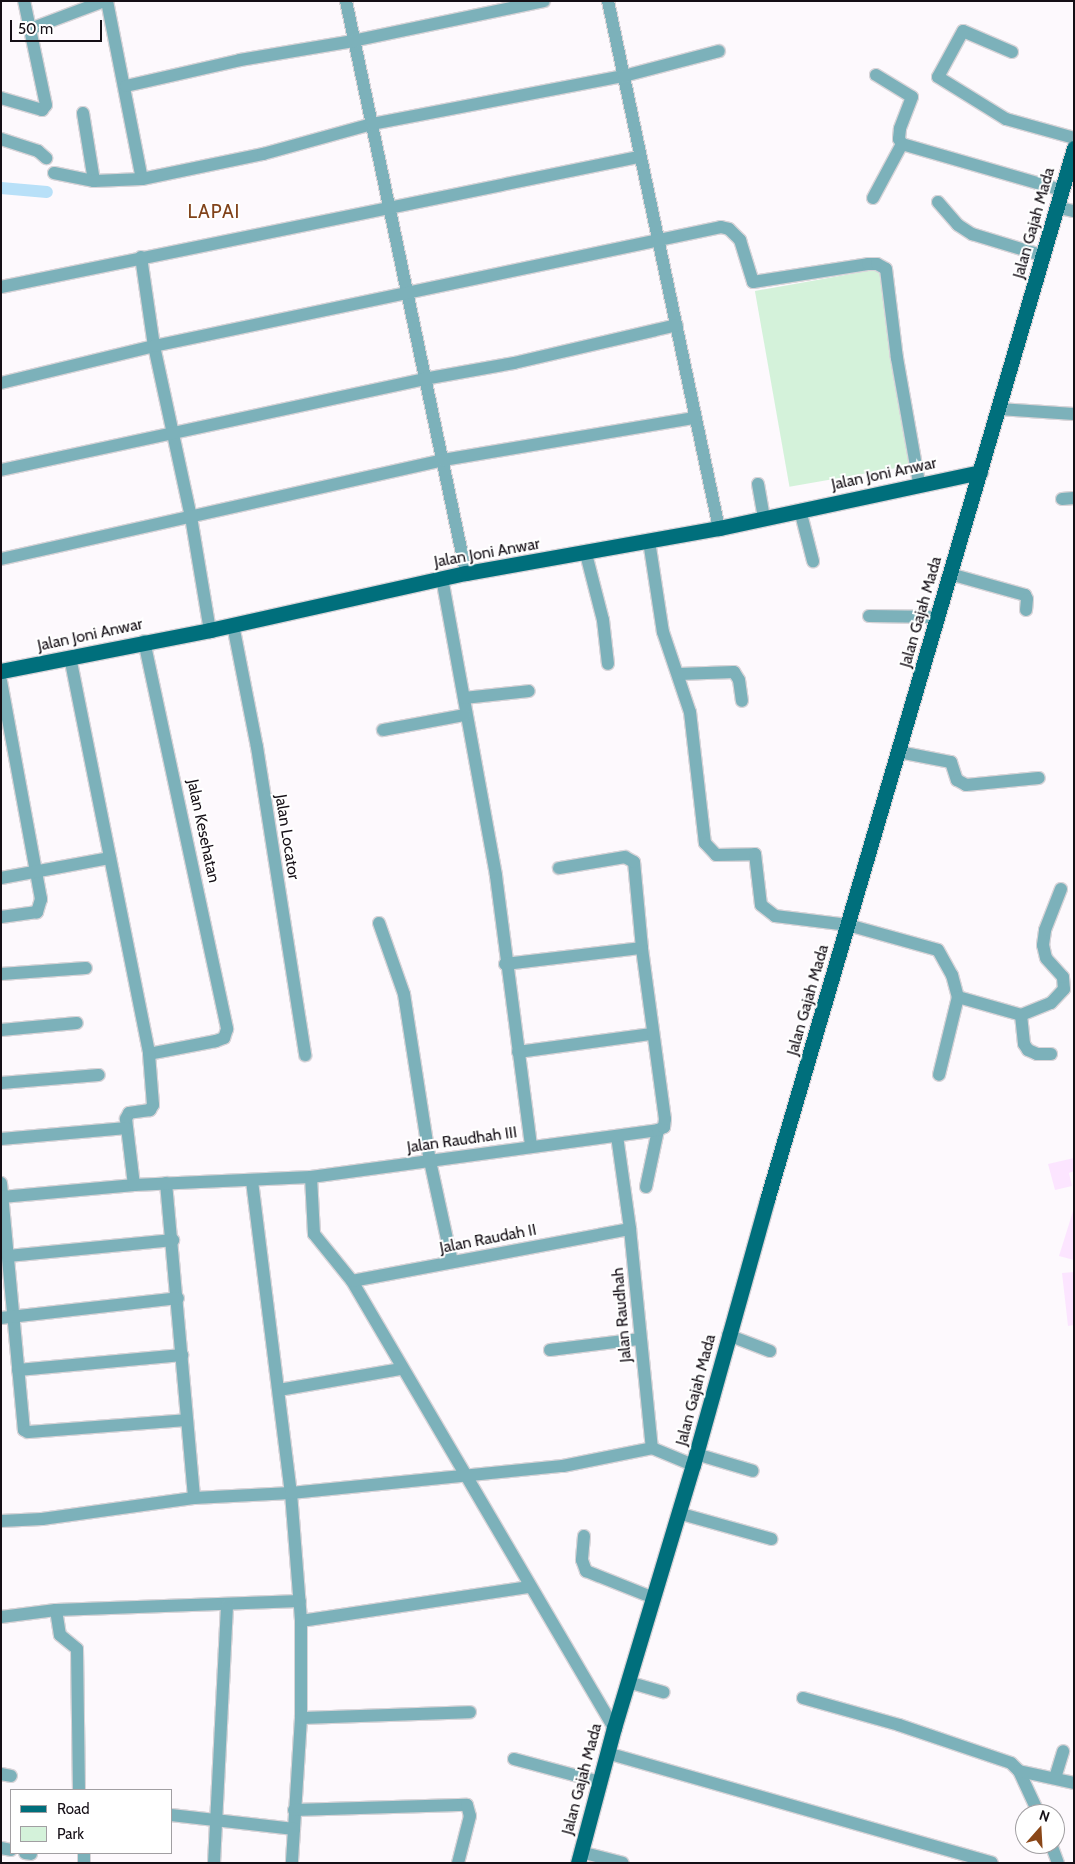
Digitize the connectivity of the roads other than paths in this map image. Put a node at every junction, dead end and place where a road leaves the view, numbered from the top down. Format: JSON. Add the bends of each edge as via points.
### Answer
{"nodes":[{"id":1,"x":24,"y":1,"type":"edge"},
{"id":2,"x":106,"y":1,"type":"edge"},
{"id":3,"x":346,"y":1,"type":"edge"},
{"id":4,"x":544,"y":1,"type":"edge"},
{"id":5,"x":608,"y":1,"type":"edge"},
{"id":6,"x":30,"y":29,"type":"junction"},
{"id":7,"x":353,"y":41,"type":"junction"},
{"id":8,"x":719,"y":51,"type":"dead end"},
{"id":9,"x":1012,"y":52,"type":"dead end"},
{"id":10,"x":876,"y":75,"type":"dead end"},
{"id":11,"x":624,"y":76,"type":"junction"},
{"id":12,"x":126,"y":86,"type":"junction"},
{"id":13,"x":1,"y":98,"type":"edge"},
{"id":14,"x":83,"y":113,"type":"dead end"},
{"id":15,"x":372,"y":124,"type":"junction"},
{"id":16,"x":1074,"y":138,"type":"edge"},
{"id":17,"x":1,"y":139,"type":"edge"},
{"id":18,"x":902,"y":144,"type":"junction"},
{"id":19,"x":1074,"y":148,"type":"edge"},
{"id":20,"x":639,"y":157,"type":"junction"},
{"id":21,"x":46,"y":158,"type":"dead end"},
{"id":22,"x":54,"y":173,"type":"dead end"},
{"id":23,"x":142,"y":179,"type":"junction"},
{"id":24,"x":94,"y":181,"type":"junction"},
{"id":25,"x":1061,"y":190,"type":"junction"},
{"id":26,"x":873,"y":198,"type":"dead end"},
{"id":27,"x":938,"y":202,"type":"dead end"},
{"id":28,"x":1056,"y":208,"type":"junction"},
{"id":29,"x":391,"y":210,"type":"junction"},
{"id":30,"x":1074,"y":212,"type":"edge"},
{"id":31,"x":658,"y":241,"type":"junction"},
{"id":32,"x":1041,"y":255,"type":"junction"},
{"id":33,"x":142,"y":257,"type":"junction"},
{"id":34,"x":1,"y":287,"type":"edge"},
{"id":35,"x":409,"y":292,"type":"junction"},
{"id":36,"x":677,"y":325,"type":"junction"},
{"id":37,"x":154,"y":346,"type":"junction"},
{"id":38,"x":424,"y":379,"type":"junction"},
{"id":39,"x":1,"y":383,"type":"edge"},
{"id":40,"x":999,"y":409,"type":"junction"},
{"id":41,"x":1074,"y":414,"type":"edge"},
{"id":42,"x":695,"y":418,"type":"junction"},
{"id":43,"x":174,"y":432,"type":"junction"},
{"id":44,"x":443,"y":460,"type":"junction"},
{"id":45,"x":1,"y":470,"type":"edge"},
{"id":46,"x":980,"y":472,"type":"junction"},
{"id":47,"x":920,"y":483,"type":"junction"},
{"id":48,"x":758,"y":484,"type":"dead end"},
{"id":49,"x":800,"y":510,"type":"junction"},
{"id":50,"x":192,"y":517,"type":"junction"},
{"id":51,"x":764,"y":518,"type":"junction"},
{"id":52,"x":719,"y":528,"type":"junction"},
{"id":53,"x":649,"y":541,"type":"junction"},
{"id":54,"x":586,"y":554,"type":"junction"},
{"id":55,"x":1,"y":559,"type":"edge"},
{"id":56,"x":813,"y":562,"type":"dead end"},
{"id":57,"x":466,"y":573,"type":"junction"},
{"id":58,"x":950,"y":574,"type":"junction"},
{"id":59,"x":442,"y":578,"type":"junction"},
{"id":60,"x":1026,"y":610,"type":"dead end"},
{"id":61,"x":869,"y":616,"type":"dead end"},
{"id":62,"x":938,"y":617,"type":"junction"},
{"id":63,"x":234,"y":625,"type":"junction"},
{"id":64,"x":210,"y":630,"type":"junction"},
{"id":65,"x":144,"y":641,"type":"junction"},
{"id":66,"x":70,"y":657,"type":"junction"},
{"id":67,"x":608,"y":664,"type":"dead end"},
{"id":68,"x":1,"y":671,"type":"edge"},
{"id":69,"x":679,"y":674,"type":"junction"},
{"id":70,"x":1,"y":681,"type":"edge"},
{"id":71,"x":529,"y":691,"type":"dead end"},
{"id":72,"x":464,"y":698,"type":"junction"},
{"id":73,"x":742,"y":701,"type":"dead end"},
{"id":74,"x":465,"y":715,"type":"junction"},
{"id":75,"x":383,"y":730,"type":"dead end"},
{"id":76,"x":899,"y":752,"type":"junction"},
{"id":77,"x":1039,"y":778,"type":"dead end"},
{"id":78,"x":110,"y":858,"type":"junction"},
{"id":79,"x":559,"y":868,"type":"dead end"},
{"id":80,"x":37,"y":871,"type":"junction"},
{"id":81,"x":1,"y":878,"type":"edge"},
{"id":82,"x":1062,"y":889,"type":"dead end"},
{"id":83,"x":1,"y":917,"type":"edge"},
{"id":84,"x":379,"y":923,"type":"dead end"},
{"id":85,"x":848,"y":925,"type":"junction"},
{"id":86,"x":642,"y":948,"type":"junction"},
{"id":87,"x":506,"y":964,"type":"junction"},
{"id":88,"x":86,"y":968,"type":"dead end"},
{"id":89,"x":1,"y":974,"type":"edge"},
{"id":90,"x":958,"y":997,"type":"junction"},
{"id":91,"x":1021,"y":1015,"type":"junction"},
{"id":92,"x":77,"y":1023,"type":"dead end"},
{"id":93,"x":1,"y":1030,"type":"edge"},
{"id":94,"x":652,"y":1034,"type":"junction"},
{"id":95,"x":518,"y":1052,"type":"junction"},
{"id":96,"x":149,"y":1054,"type":"junction"},
{"id":97,"x":1051,"y":1054,"type":"dead end"},
{"id":98,"x":305,"y":1055,"type":"dead end"},
{"id":99,"x":99,"y":1074,"type":"dead end"},
{"id":100,"x":939,"y":1075,"type":"dead end"},
{"id":101,"x":1,"y":1083,"type":"edge"},
{"id":102,"x":127,"y":1128,"type":"junction"},
{"id":103,"x":658,"y":1130,"type":"junction"},
{"id":104,"x":617,"y":1136,"type":"junction"},
{"id":105,"x":1,"y":1139,"type":"edge"},
{"id":106,"x":531,"y":1147,"type":"junction"},
{"id":107,"x":430,"y":1161,"type":"junction"},
{"id":108,"x":311,"y":1176,"type":"junction"},
{"id":109,"x":252,"y":1181,"type":"junction"},
{"id":110,"x":1,"y":1183,"type":"edge"},
{"id":111,"x":166,"y":1183,"type":"junction"},
{"id":112,"x":134,"y":1185,"type":"junction"},
{"id":113,"x":646,"y":1187,"type":"dead end"},
{"id":114,"x":2,"y":1196,"type":"edge"},
{"id":115,"x":630,"y":1229,"type":"junction"},
{"id":116,"x":173,"y":1240,"type":"junction"},
{"id":117,"x":8,"y":1256,"type":"junction"},
{"id":118,"x":452,"y":1262,"type":"junction"},
{"id":119,"x":352,"y":1281,"type":"junction"},
{"id":120,"x":178,"y":1298,"type":"junction"},
{"id":121,"x":7,"y":1317,"type":"edge"},
{"id":122,"x":728,"y":1335,"type":"junction"},
{"id":123,"x":640,"y":1339,"type":"junction"},
{"id":124,"x":550,"y":1350,"type":"dead end"},
{"id":125,"x":770,"y":1351,"type":"dead end"},
{"id":126,"x":182,"y":1355,"type":"junction"},
{"id":127,"x":401,"y":1369,"type":"junction"},
{"id":128,"x":18,"y":1370,"type":"junction"},
{"id":129,"x":279,"y":1390,"type":"junction"},
{"id":130,"x":187,"y":1420,"type":"junction"},
{"id":131,"x":652,"y":1448,"type":"junction"},
{"id":132,"x":695,"y":1460,"type":"junction"},
{"id":133,"x":754,"y":1471,"type":"dead end"},
{"id":134,"x":463,"y":1474,"type":"junction"},
{"id":135,"x":292,"y":1493,"type":"junction"},
{"id":136,"x":194,"y":1498,"type":"junction"},
{"id":137,"x":678,"y":1513,"type":"junction"},
{"id":138,"x":1,"y":1521,"type":"edge"},
{"id":139,"x":584,"y":1536,"type":"dead end"},
{"id":140,"x":771,"y":1539,"type":"dead end"},
{"id":141,"x":529,"y":1587,"type":"junction"},
{"id":142,"x":654,"y":1598,"type":"junction"},
{"id":143,"x":300,"y":1601,"type":"junction"},
{"id":144,"x":227,"y":1606,"type":"junction"},
{"id":145,"x":56,"y":1610,"type":"junction"},
{"id":146,"x":1,"y":1617,"type":"edge"},
{"id":147,"x":301,"y":1622,"type":"junction"},
{"id":148,"x":628,"y":1682,"type":"junction"},
{"id":149,"x":664,"y":1692,"type":"dead end"},
{"id":150,"x":802,"y":1698,"type":"dead end"},
{"id":151,"x":470,"y":1712,"type":"dead end"},
{"id":152,"x":301,"y":1718,"type":"junction"},
{"id":153,"x":614,"y":1728,"type":"junction"},
{"id":154,"x":1064,"y":1751,"type":"dead end"},
{"id":155,"x":607,"y":1752,"type":"junction"},
{"id":156,"x":514,"y":1759,"type":"dead end"},
{"id":157,"x":1019,"y":1771,"type":"junction"},
{"id":158,"x":1055,"y":1778,"type":"junction"},
{"id":159,"x":600,"y":1782,"type":"junction"},
{"id":160,"x":1074,"y":1783,"type":"edge"},
{"id":161,"x":79,"y":1789,"type":"edge"},
{"id":162,"x":1034,"y":1804,"type":"edge"},
{"id":163,"x":294,"y":1810,"type":"junction"},
{"id":164,"x":172,"y":1815,"type":"edge"},
{"id":165,"x":216,"y":1822,"type":"junction"},
{"id":166,"x":294,"y":1829,"type":"junction"},
{"id":167,"x":579,"y":1857,"type":"edge"},
{"id":168,"x":214,"y":1863,"type":"edge"},
{"id":169,"x":292,"y":1863,"type":"edge"},
{"id":170,"x":458,"y":1863,"type":"edge"},
{"id":171,"x":623,"y":1863,"type":"edge"},
{"id":172,"x":992,"y":1863,"type":"edge"}],
"edges":[{"from":1,"to":6,"type":"street"},
{"from":2,"to":6,"type":"street"},
{"from":2,"to":12,"type":"street"},
{"from":3,"to":7,"type":"street"},
{"from":4,"to":7,"type":"street"},
{"from":5,"to":11,"type":"street"},
{"from":6,"to":13,"type":"street","via":[[46,108],[42,110]]},
{"from":7,"to":12,"type":"street","via":[[240,60]]},
{"from":7,"to":15,"type":"street"},
{"from":8,"to":11,"type":"street"},
{"from":9,"to":16,"type":"street","via":[[963,32],[938,77],[1006,119]]},
{"from":10,"to":18,"type":"street","via":[[912,97],[900,129]]},
{"from":11,"to":15,"type":"street"},
{"from":11,"to":20,"type":"street"},
{"from":12,"to":23,"type":"street"},
{"from":14,"to":24,"type":"street"},
{"from":15,"to":23,"type":"street","via":[[263,154]]},
{"from":15,"to":29,"type":"street"},
{"from":17,"to":21,"type":"street","via":[[38,151]]},
{"from":18,"to":25,"type":"street"},
{"from":18,"to":26,"type":"street"},
{"from":19,"to":25,"type":"main road","name":"Jalan Gajah Mada"},
{"from":20,"to":29,"type":"street"},
{"from":20,"to":31,"type":"street"},
{"from":22,"to":24,"type":"street"},
{"from":23,"to":24,"type":"street"},
{"from":25,"to":28,"type":"main road","name":"Jalan Gajah Mada"},
{"from":27,"to":32,"type":"street","via":[[958,225],[972,234]]},
{"from":28,"to":30,"type":"street"},
{"from":28,"to":32,"type":"main road","name":"Jalan Gajah Mada"},
{"from":29,"to":33,"type":"street"},
{"from":29,"to":35,"type":"street"},
{"from":31,"to":35,"type":"street"},
{"from":31,"to":36,"type":"street"},
{"from":31,"to":47,"type":"street","via":[[729,229],[740,240],[753,282],[868,264],[886,269],[897,358]]},
{"from":32,"to":40,"type":"main road","name":"Jalan Gajah Mada"},
{"from":33,"to":34,"type":"street"},
{"from":33,"to":37,"type":"street"},
{"from":35,"to":37,"type":"street"},
{"from":35,"to":38,"type":"street"},
{"from":36,"to":38,"type":"street","via":[[514,363]]},
{"from":36,"to":42,"type":"street"},
{"from":37,"to":39,"type":"street"},
{"from":37,"to":43,"type":"street"},
{"from":38,"to":43,"type":"street"},
{"from":38,"to":44,"type":"street"},
{"from":40,"to":41,"type":"street"},
{"from":40,"to":46,"type":"main road","name":"Jalan Gajah Mada"},
{"from":42,"to":44,"type":"street"},
{"from":42,"to":52,"type":"street"},
{"from":43,"to":45,"type":"street"},
{"from":43,"to":50,"type":"street"},
{"from":44,"to":50,"type":"street"},
{"from":44,"to":57,"type":"street"},
{"from":46,"to":47,"type":"main road","name":"Jalan Joni Anwar"},
{"from":46,"to":58,"type":"main road","name":"Jalan Gajah Mada"},
{"from":47,"to":49,"type":"main road","name":"Jalan Joni Anwar"},
{"from":48,"to":51,"type":"street"},
{"from":49,"to":51,"type":"main road","name":"Jalan Joni Anwar"},
{"from":49,"to":56,"type":"street"},
{"from":50,"to":55,"type":"street"},
{"from":50,"to":64,"type":"street"},
{"from":51,"to":52,"type":"main road","name":"Jalan Joni Anwar"},
{"from":52,"to":53,"type":"main road","name":"Jalan Joni Anwar"},
{"from":53,"to":54,"type":"main road","name":"Jalan Joni Anwar"},
{"from":53,"to":69,"type":"street","via":[[663,632]]},
{"from":54,"to":57,"type":"main road","name":"Jalan Joni Anwar"},
{"from":54,"to":67,"type":"street","via":[[603,620]]},
{"from":57,"to":59,"type":"main road","name":"Jalan Joni Anwar"},
{"from":58,"to":60,"type":"street","via":[[1025,595]]},
{"from":58,"to":62,"type":"main road","name":"Jalan Gajah Mada"},
{"from":59,"to":63,"type":"main road","name":"Jalan Joni Anwar"},
{"from":59,"to":72,"type":"street"},
{"from":61,"to":62,"type":"street"},
{"from":62,"to":76,"type":"main road","name":"Jalan Gajah Mada"},
{"from":63,"to":64,"type":"main road","name":"Jalan Joni Anwar"},
{"from":63,"to":98,"type":"street","name":"Jalan Locator","via":[[257,747]]},
{"from":64,"to":65,"type":"main road","name":"Jalan Joni Anwar"},
{"from":65,"to":66,"type":"main road","name":"Jalan Joni Anwar"},
{"from":65,"to":96,"type":"street","name":"Jalan Kesehatan","via":[[227,1029],[224,1038],[216,1041]]},
{"from":66,"to":68,"type":"main road","name":"Jalan Joni Anwar"},
{"from":66,"to":78,"type":"street"},
{"from":69,"to":73,"type":"street","via":[[734,672],[739,680]]},
{"from":69,"to":85,"type":"street","via":[[690,712],[705,844],[710,852],[716,855],[755,854],[761,905],[770,913]]},
{"from":70,"to":80,"type":"street"},
{"from":71,"to":72,"type":"street"},
{"from":72,"to":74,"type":"street"},
{"from":74,"to":75,"type":"street"},
{"from":74,"to":87,"type":"street","via":[[496,876]]},
{"from":76,"to":77,"type":"street","via":[[951,762],[957,780],[963,785]]},
{"from":76,"to":85,"type":"main road","name":"Jalan Gajah Mada"},
{"from":78,"to":80,"type":"street"},
{"from":78,"to":96,"type":"street"},
{"from":79,"to":86,"type":"street","via":[[631,858]]},
{"from":80,"to":81,"type":"street"},
{"from":80,"to":83,"type":"street","via":[[41,903],[36,912]]},
{"from":82,"to":91,"type":"street","via":[[1045,930],[1043,945],[1046,958],[1062,977],[1064,989],[1051,1003]]},
{"from":84,"to":107,"type":"street","via":[[404,994]]},
{"from":85,"to":90,"type":"street","via":[[938,950],[952,975]]},
{"from":85,"to":122,"type":"main road","name":"Jalan Gajah Mada"},
{"from":86,"to":87,"type":"street"},
{"from":86,"to":94,"type":"street"},
{"from":87,"to":95,"type":"street"},
{"from":88,"to":89,"type":"street"},
{"from":90,"to":91,"type":"street"},
{"from":90,"to":100,"type":"street"},
{"from":91,"to":97,"type":"street","via":[[1024,1044],[1028,1050]]},
{"from":92,"to":93,"type":"street"},
{"from":94,"to":95,"type":"street"},
{"from":94,"to":103,"type":"street","via":[[665,1119],[664,1127]]},
{"from":95,"to":106,"type":"street"},
{"from":96,"to":102,"type":"street","via":[[153,1105],[150,1110],[127,1115]]},
{"from":99,"to":101,"type":"street"},
{"from":102,"to":105,"type":"street"},
{"from":102,"to":112,"type":"street"},
{"from":103,"to":104,"type":"street","name":"Jalan Raudhah III"},
{"from":103,"to":113,"type":"street"},
{"from":104,"to":106,"type":"street","name":"Jalan Raudhah III"},
{"from":104,"to":115,"type":"street","name":"Jalan Raudhah"},
{"from":106,"to":107,"type":"street","name":"Jalan Raudhah III"},
{"from":107,"to":108,"type":"street","name":"Jalan Raudhah III"},
{"from":107,"to":118,"type":"street"},
{"from":108,"to":109,"type":"street","name":"Jalan Raudhah III"},
{"from":108,"to":119,"type":"street","via":[[314,1234]]},
{"from":109,"to":111,"type":"street","name":"Jalan Raudhah III"},
{"from":109,"to":129,"type":"street"},
{"from":110,"to":114,"type":"street"},
{"from":111,"to":112,"type":"street","name":"Jalan Raudhah III"},
{"from":111,"to":116,"type":"street"},
{"from":112,"to":114,"type":"street","name":"Jalan Raudhah III"},
{"from":114,"to":117,"type":"street"},
{"from":115,"to":118,"type":"street","name":"Jalan Raudah II"},
{"from":115,"to":123,"type":"street","name":"Jalan Raudhah"},
{"from":116,"to":117,"type":"street"},
{"from":116,"to":120,"type":"street"},
{"from":117,"to":121,"type":"street"},
{"from":118,"to":119,"type":"street","name":"Jalan Raudah II"},
{"from":119,"to":127,"type":"street"},
{"from":120,"to":121,"type":"street"},
{"from":120,"to":126,"type":"street"},
{"from":121,"to":128,"type":"street"},
{"from":122,"to":125,"type":"street"},
{"from":122,"to":132,"type":"main road","name":"Jalan Gajah Mada"},
{"from":123,"to":124,"type":"street"},
{"from":123,"to":131,"type":"street","name":"Jalan Raudhah"},
{"from":126,"to":128,"type":"street"},
{"from":126,"to":130,"type":"street"},
{"from":127,"to":129,"type":"street"},
{"from":127,"to":134,"type":"street"},
{"from":128,"to":130,"type":"street","via":[[24,1430],[28,1432]]},
{"from":129,"to":135,"type":"street"},
{"from":130,"to":136,"type":"street"},
{"from":131,"to":132,"type":"street"},
{"from":131,"to":134,"type":"street","via":[[564,1466]]},
{"from":132,"to":133,"type":"street"},
{"from":132,"to":137,"type":"main road","name":"Jalan Gajah Mada"},
{"from":134,"to":135,"type":"street"},
{"from":134,"to":141,"type":"street"},
{"from":135,"to":136,"type":"street"},
{"from":135,"to":143,"type":"street"},
{"from":136,"to":138,"type":"street","via":[[42,1519]]},
{"from":137,"to":140,"type":"street"},
{"from":137,"to":142,"type":"main road","name":"Jalan Gajah Mada"},
{"from":139,"to":142,"type":"street","via":[[582,1560],[586,1571]]},
{"from":141,"to":147,"type":"street"},
{"from":141,"to":153,"type":"street"},
{"from":142,"to":148,"type":"main road","name":"Jalan Gajah Mada"},
{"from":143,"to":144,"type":"street"},
{"from":143,"to":147,"type":"street"},
{"from":144,"to":145,"type":"street"},
{"from":144,"to":165,"type":"street"},
{"from":145,"to":146,"type":"street"},
{"from":145,"to":161,"type":"street","via":[[60,1635],[77,1649]]},
{"from":147,"to":152,"type":"street"},
{"from":148,"to":149,"type":"street"},
{"from":148,"to":153,"type":"main road","name":"Jalan Gajah Mada"},
{"from":150,"to":157,"type":"street","via":[[1003,1759]]},
{"from":151,"to":152,"type":"street"},
{"from":152,"to":163,"type":"street"},
{"from":153,"to":155,"type":"main road","name":"Jalan Gajah Mada"},
{"from":154,"to":158,"type":"street"},
{"from":155,"to":159,"type":"main road","name":"Jalan Gajah Mada"},
{"from":155,"to":172,"type":"street"},
{"from":156,"to":159,"type":"street"},
{"from":157,"to":158,"type":"street"},
{"from":157,"to":162,"type":"street"},
{"from":158,"to":160,"type":"street"},
{"from":159,"to":167,"type":"main road","name":"Jalan Gajah Mada"},
{"from":163,"to":166,"type":"street"},
{"from":163,"to":170,"type":"street","via":[[467,1805],[470,1816]]},
{"from":164,"to":165,"type":"street"},
{"from":165,"to":166,"type":"street"},
{"from":165,"to":168,"type":"street"},
{"from":166,"to":169,"type":"street"},
{"from":167,"to":171,"type":"street"}]}
